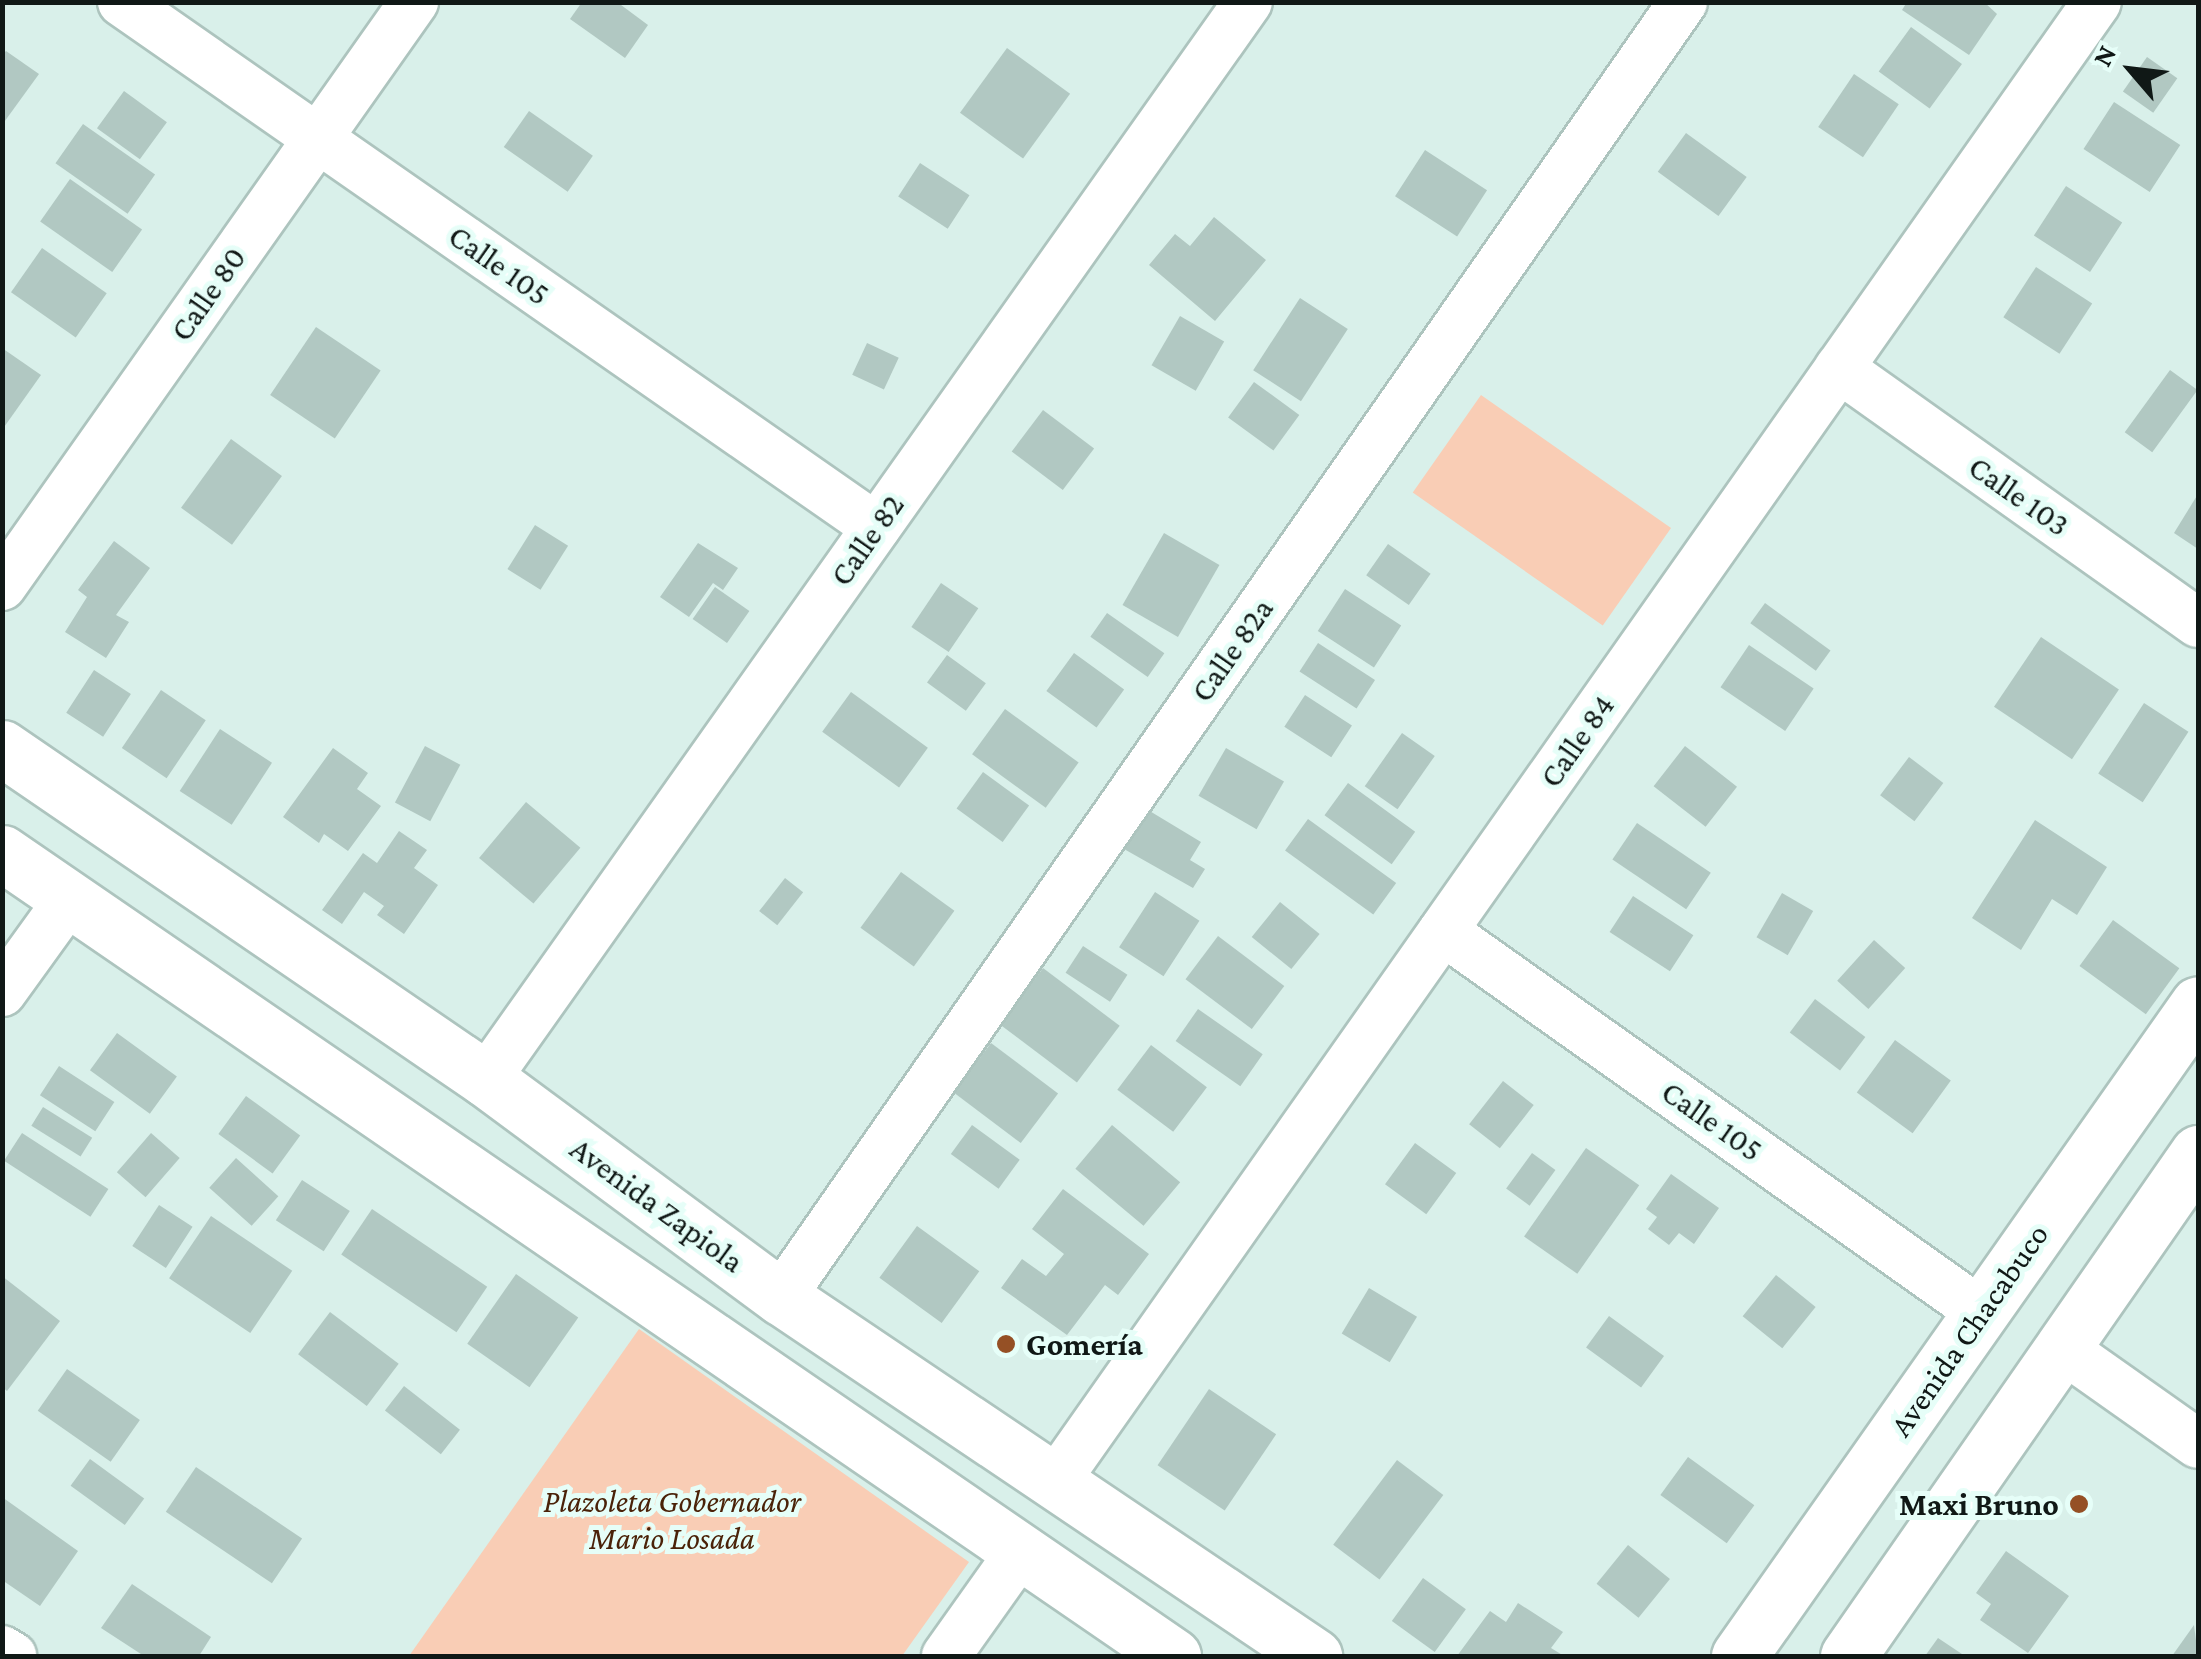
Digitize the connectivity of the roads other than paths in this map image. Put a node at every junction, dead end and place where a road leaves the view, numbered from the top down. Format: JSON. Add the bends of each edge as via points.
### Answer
{"nodes":[{"id":1,"x":122,"y":2,"type":"edge"},
{"id":2,"x":414,"y":2,"type":"edge"},
{"id":3,"x":1248,"y":2,"type":"edge"},
{"id":4,"x":1684,"y":2,"type":"edge"},
{"id":5,"x":2097,"y":2,"type":"edge"},
{"id":6,"x":318,"y":138,"type":"junction"},
{"id":7,"x":1839,"y":368,"type":"junction"},
{"id":8,"x":876,"y":528,"type":"junction"},
{"id":9,"x":2,"y":586,"type":"edge"},
{"id":10,"x":2198,"y":624,"type":"edge"},
{"id":11,"x":2,"y":748,"type":"edge"},
{"id":12,"x":2,"y":853,"type":"edge"},
{"id":13,"x":69,"y":899,"type":"junction"},
{"id":14,"x":1444,"y":931,"type":"junction"},
{"id":15,"x":2,"y":992,"type":"edge"},
{"id":16,"x":2198,"y":1004,"type":"edge"},
{"id":17,"x":486,"y":1078,"type":"junction"},
{"id":18,"x":2198,"y":1153,"type":"edge"},
{"id":19,"x":781,"y":1297,"type":"junction"},
{"id":20,"x":1982,"y":1312,"type":"junction"},
{"id":21,"x":2062,"y":1348,"type":"junction"},
{"id":22,"x":2198,"y":1444,"type":"edge"},
{"id":23,"x":1057,"y":1479,"type":"junction"},
{"id":24,"x":1020,"y":1552,"type":"junction"},
{"id":25,"x":2,"y":1650,"type":"edge"},
{"id":26,"x":12,"y":1656,"type":"edge"},
{"id":27,"x":946,"y":1656,"type":"edge"},
{"id":28,"x":1173,"y":1656,"type":"edge"},
{"id":29,"x":1314,"y":1656,"type":"edge"},
{"id":30,"x":1739,"y":1656,"type":"edge"},
{"id":31,"x":1848,"y":1656,"type":"edge"}],
"edges":[{"from":1,"to":6,"type":"street","name":"Calle 105"},
{"from":2,"to":6,"type":"street","name":"Calle 80"},
{"from":3,"to":8,"type":"street","name":"Calle 82"},
{"from":4,"to":19,"type":"street","name":"Calle 82a"},
{"from":5,"to":7,"type":"street","name":"Calle 84"},
{"from":6,"to":8,"type":"street","name":"Calle 105"},
{"from":6,"to":9,"type":"street","name":"Calle 80"},
{"from":7,"to":10,"type":"street","name":"Calle 103"},
{"from":7,"to":14,"type":"street","name":"Calle 84"},
{"from":8,"to":17,"type":"street","name":"Calle 82"},
{"from":11,"to":17,"type":"main road","name":"Avenida Zapiola"},
{"from":12,"to":13,"type":"main road"},
{"from":13,"to":15,"type":"street"},
{"from":13,"to":24,"type":"main road"},
{"from":14,"to":20,"type":"street","name":"Calle 105"},
{"from":14,"to":23,"type":"street","name":"Calle 84"},
{"from":16,"to":20,"type":"main road","name":"Avenida Chacabuco"},
{"from":17,"to":19,"type":"main road","name":"Avenida Zapiola"},
{"from":18,"to":21,"type":"main road"},
{"from":19,"to":23,"type":"main road","name":"Avenida Zapiola"},
{"from":20,"to":30,"type":"main road","name":"Avenida Chacabuco"},
{"from":21,"to":22,"type":"street"},
{"from":21,"to":31,"type":"main road"},
{"from":23,"to":29,"type":"main road","name":"Avenida Zapiola"},
{"from":24,"to":27,"type":"street"},
{"from":24,"to":28,"type":"main road"},
{"from":25,"to":26,"type":"street"}]}
